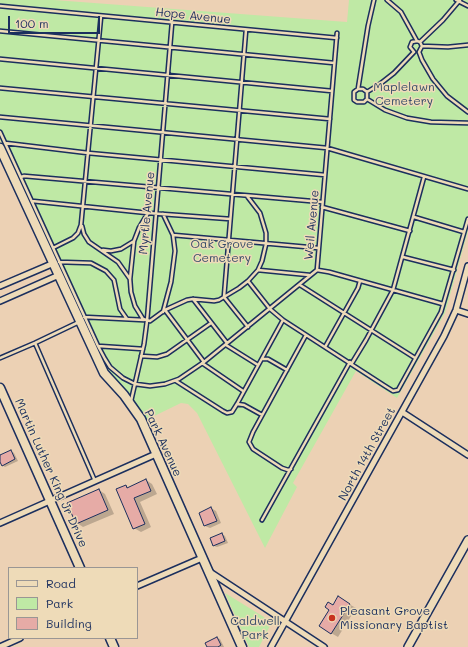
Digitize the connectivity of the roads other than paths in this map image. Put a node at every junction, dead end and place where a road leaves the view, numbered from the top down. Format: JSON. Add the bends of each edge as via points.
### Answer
{"nodes":[{"id":1,"x":374,"y":0,"type":"edge"},
{"id":2,"x":388,"y":0,"type":"edge"},
{"id":3,"x":458,"y":0,"type":"edge"},
{"id":4,"x":0,"y":6,"type":"edge"},
{"id":5,"x":468,"y":6,"type":"edge"},
{"id":6,"x":101,"y":16,"type":"junction"},
{"id":7,"x":172,"y":22,"type":"junction"},
{"id":8,"x":246,"y":30,"type":"junction"},
{"id":9,"x":0,"y":31,"type":"edge"},
{"id":10,"x":337,"y":33,"type":"dead end"},
{"id":11,"x":337,"y":38,"type":"junction"},
{"id":12,"x":98,"y":40,"type":"junction"},
{"id":13,"x":417,"y":40,"type":"junction"},
{"id":14,"x":420,"y":42,"type":"junction"},
{"id":15,"x":468,"y":44,"type":"edge"},
{"id":16,"x":422,"y":46,"type":"junction"},
{"id":17,"x":170,"y":48,"type":"junction"},
{"id":18,"x":414,"y":52,"type":"junction"},
{"id":19,"x":419,"y":52,"type":"junction"},
{"id":20,"x":243,"y":54,"type":"junction"},
{"id":21,"x":0,"y":59,"type":"edge"},
{"id":22,"x":334,"y":63,"type":"junction"},
{"id":23,"x":96,"y":69,"type":"junction"},
{"id":24,"x":168,"y":76,"type":"junction"},
{"id":25,"x":241,"y":83,"type":"junction"},
{"id":26,"x":0,"y":88,"type":"edge"},
{"id":27,"x":358,"y":89,"type":"junction"},
{"id":28,"x":332,"y":91,"type":"junction"},
{"id":29,"x":367,"y":92,"type":"junction"},
{"id":30,"x":94,"y":97,"type":"junction"},
{"id":31,"x":367,"y":99,"type":"junction"},
{"id":32,"x":165,"y":104,"type":"junction"},
{"id":33,"x":239,"y":111,"type":"junction"},
{"id":34,"x":468,"y":112,"type":"edge"},
{"id":35,"x":0,"y":117,"type":"edge"},
{"id":36,"x":330,"y":119,"type":"junction"},
{"id":37,"x":468,"y":123,"type":"edge"},
{"id":38,"x":91,"y":125,"type":"junction"},
{"id":39,"x":0,"y":132,"type":"edge"},
{"id":40,"x":163,"y":132,"type":"junction"},
{"id":41,"x":236,"y":139,"type":"junction"},
{"id":42,"x":2,"y":145,"type":"edge"},
{"id":43,"x":327,"y":148,"type":"junction"},
{"id":44,"x":88,"y":153,"type":"junction"},
{"id":45,"x":161,"y":160,"type":"junction"},
{"id":46,"x":234,"y":167,"type":"junction"},
{"id":47,"x":325,"y":176,"type":"junction"},
{"id":48,"x":424,"y":176,"type":"junction"},
{"id":49,"x":21,"y":177,"type":"junction"},
{"id":50,"x":85,"y":182,"type":"junction"},
{"id":51,"x":158,"y":188,"type":"junction"},
{"id":52,"x":468,"y":189,"type":"edge"},
{"id":53,"x":232,"y":195,"type":"junction"},
{"id":54,"x":247,"y":196,"type":"junction"},
{"id":55,"x":32,"y":201,"type":"junction"},
{"id":56,"x":322,"y":202,"type":"junction"},
{"id":57,"x":83,"y":205,"type":"junction"},
{"id":58,"x":322,"y":207,"type":"junction"},
{"id":59,"x":148,"y":213,"type":"junction"},
{"id":60,"x":156,"y":213,"type":"junction"},
{"id":61,"x":163,"y":214,"type":"junction"},
{"id":62,"x":414,"y":217,"type":"junction"},
{"id":63,"x":230,"y":219,"type":"junction"},
{"id":64,"x":468,"y":219,"type":"edge"},
{"id":65,"x":81,"y":225,"type":"junction"},
{"id":66,"x":410,"y":231,"type":"junction"},
{"id":67,"x":464,"y":232,"type":"junction"},
{"id":68,"x":173,"y":235,"type":"junction"},
{"id":69,"x":228,"y":240,"type":"junction"},
{"id":70,"x":134,"y":241,"type":"junction"},
{"id":71,"x":266,"y":244,"type":"junction"},
{"id":72,"x":53,"y":248,"type":"junction"},
{"id":73,"x":318,"y":248,"type":"junction"},
{"id":74,"x":101,"y":250,"type":"junction"},
{"id":75,"x":403,"y":257,"type":"junction"},
{"id":76,"x":56,"y":262,"type":"junction"},
{"id":77,"x":468,"y":266,"type":"edge"},
{"id":78,"x":258,"y":270,"type":"junction"},
{"id":79,"x":317,"y":270,"type":"junction"},
{"id":80,"x":454,"y":270,"type":"junction"},
{"id":81,"x":59,"y":275,"type":"junction"},
{"id":82,"x":310,"y":275,"type":"junction"},
{"id":83,"x":130,"y":279,"type":"junction"},
{"id":84,"x":248,"y":281,"type":"junction"},
{"id":85,"x":360,"y":281,"type":"junction"},
{"id":86,"x":300,"y":285,"type":"junction"},
{"id":87,"x":0,"y":286,"type":"edge"},
{"id":88,"x":393,"y":290,"type":"junction"},
{"id":89,"x":224,"y":297,"type":"junction"},
{"id":90,"x":193,"y":299,"type":"junction"},
{"id":91,"x":0,"y":301,"type":"edge"},
{"id":92,"x":443,"y":304,"type":"junction"},
{"id":93,"x":270,"y":309,"type":"junction"},
{"id":94,"x":456,"y":310,"type":"junction"},
{"id":95,"x":164,"y":311,"type":"junction"},
{"id":96,"x":344,"y":313,"type":"junction"},
{"id":97,"x":468,"y":314,"type":"edge"},
{"id":98,"x":82,"y":319,"type":"junction"},
{"id":99,"x":127,"y":320,"type":"junction"},
{"id":100,"x":283,"y":320,"type":"junction"},
{"id":101,"x":146,"y":321,"type":"junction"},
{"id":102,"x":211,"y":323,"type":"junction"},
{"id":103,"x":248,"y":327,"type":"junction"},
{"id":104,"x":372,"y":330,"type":"junction"},
{"id":105,"x":306,"y":335,"type":"junction"},
{"id":106,"x":187,"y":339,"type":"junction"},
{"id":107,"x":35,"y":343,"type":"junction"},
{"id":108,"x":227,"y":344,"type":"junction"},
{"id":109,"x":98,"y":346,"type":"junction"},
{"id":110,"x":325,"y":347,"type":"junction"},
{"id":111,"x":143,"y":349,"type":"junction"},
{"id":112,"x":142,"y":356,"type":"junction"},
{"id":113,"x":0,"y":358,"type":"edge"},
{"id":114,"x":416,"y":358,"type":"junction"},
{"id":115,"x":262,"y":359,"type":"junction"},
{"id":116,"x":203,"y":362,"type":"junction"},
{"id":117,"x":351,"y":363,"type":"junction"},
{"id":118,"x":258,"y":365,"type":"junction"},
{"id":119,"x":287,"y":370,"type":"junction"},
{"id":120,"x":175,"y":380,"type":"junction"},
{"id":121,"x":135,"y":384,"type":"junction"},
{"id":122,"x":0,"y":388,"type":"edge"},
{"id":123,"x":244,"y":391,"type":"junction"},
{"id":124,"x":130,"y":403,"type":"junction"},
{"id":125,"x":237,"y":404,"type":"junction"},
{"id":126,"x":402,"y":412,"type":"junction"},
{"id":127,"x":262,"y":415,"type":"junction"},
{"id":128,"x":156,"y":454,"type":"junction"},
{"id":129,"x":468,"y":455,"type":"edge"},
{"id":130,"x":292,"y":468,"type":"junction"},
{"id":131,"x":95,"y":481,"type":"junction"},
{"id":132,"x":50,"y":501,"type":"junction"},
{"id":133,"x":262,"y":520,"type":"dead end"},
{"id":134,"x":0,"y":523,"type":"edge"},
{"id":135,"x":468,"y":540,"type":"edge"},
{"id":136,"x":202,"y":558,"type":"junction"},
{"id":137,"x":80,"y":567,"type":"edge"},
{"id":138,"x":209,"y":572,"type":"junction"},
{"id":139,"x":138,"y":586,"type":"edge"},
{"id":140,"x":285,"y":622,"type":"junction"},
{"id":141,"x":18,"y":639,"type":"edge"},
{"id":142,"x":0,"y":647,"type":"edge"},
{"id":143,"x":242,"y":647,"type":"edge"},
{"id":144,"x":271,"y":647,"type":"edge"},
{"id":145,"x":324,"y":647,"type":"edge"},
{"id":146,"x":408,"y":647,"type":"edge"}],
"edges":[{"from":1,"to":27,"type":"lane"},
{"from":2,"to":13,"type":"lane","via":[[405,17]]},
{"from":3,"to":5,"type":"lane"},
{"from":3,"to":14,"type":"lane","via":[[443,20]]},
{"from":4,"to":6,"type":"lane","name":"Hope Avenue"},
{"from":6,"to":7,"type":"lane","name":"Hope Avenue"},
{"from":6,"to":12,"type":"lane"},
{"from":7,"to":8,"type":"lane","name":"Hope Avenue"},
{"from":7,"to":17,"type":"lane","name":"Myrtle Avenue"},
{"from":8,"to":11,"type":"lane","name":"Hope Avenue"},
{"from":8,"to":20,"type":"lane"},
{"from":9,"to":12,"type":"lane"},
{"from":10,"to":11,"type":"lane","name":"Weil Avenue"},
{"from":11,"to":22,"type":"lane","name":"Weil Avenue"},
{"from":12,"to":17,"type":"lane"},
{"from":12,"to":23,"type":"lane"},
{"from":13,"to":14,"type":"lane"},
{"from":13,"to":18,"type":"lane","via":[[412,42],[410,47]]},
{"from":14,"to":16,"type":"lane"},
{"from":15,"to":16,"type":"lane","via":[[448,47]]},
{"from":16,"to":19,"type":"lane"},
{"from":17,"to":20,"type":"lane"},
{"from":17,"to":24,"type":"lane","name":"Myrtle Avenue"},
{"from":18,"to":19,"type":"lane"},
{"from":18,"to":29,"type":"lane","via":[[394,73]]},
{"from":19,"to":34,"type":"lane","via":[[438,85]]},
{"from":20,"to":22,"type":"lane"},
{"from":20,"to":25,"type":"lane"},
{"from":21,"to":23,"type":"lane"},
{"from":22,"to":28,"type":"lane","name":"Weil Avenue"},
{"from":23,"to":24,"type":"lane"},
{"from":23,"to":30,"type":"lane"},
{"from":24,"to":25,"type":"lane"},
{"from":24,"to":32,"type":"lane","name":"Myrtle Avenue"},
{"from":25,"to":28,"type":"lane"},
{"from":25,"to":33,"type":"lane"},
{"from":26,"to":30,"type":"lane"},
{"from":27,"to":29,"type":"lane"},
{"from":27,"to":31,"type":"lane","via":[[354,92],[354,100],[360,103]]},
{"from":28,"to":36,"type":"lane","name":"Weil Avenue"},
{"from":29,"to":31,"type":"lane"},
{"from":30,"to":32,"type":"lane"},
{"from":30,"to":38,"type":"lane"},
{"from":31,"to":37,"type":"lane","via":[[385,110],[407,118],[431,122]]},
{"from":32,"to":33,"type":"lane"},
{"from":32,"to":40,"type":"lane","name":"Myrtle Avenue"},
{"from":33,"to":36,"type":"lane"},
{"from":33,"to":41,"type":"lane"},
{"from":35,"to":38,"type":"lane"},
{"from":36,"to":43,"type":"lane","name":"Weil Avenue"},
{"from":38,"to":40,"type":"lane"},
{"from":38,"to":44,"type":"lane"},
{"from":39,"to":42,"type":"lane"},
{"from":40,"to":41,"type":"lane"},
{"from":40,"to":45,"type":"lane","name":"Myrtle Avenue"},
{"from":41,"to":43,"type":"lane"},
{"from":41,"to":46,"type":"lane"},
{"from":42,"to":44,"type":"lane"},
{"from":42,"to":49,"type":"lane"},
{"from":42,"to":76,"type":"main road","name":"Park Avenue"},
{"from":43,"to":47,"type":"lane","name":"Weil Avenue"},
{"from":43,"to":48,"type":"lane"},
{"from":44,"to":45,"type":"lane"},
{"from":44,"to":50,"type":"lane"},
{"from":45,"to":46,"type":"lane"},
{"from":45,"to":51,"type":"lane","name":"Myrtle Avenue"},
{"from":46,"to":47,"type":"lane"},
{"from":46,"to":53,"type":"lane"},
{"from":47,"to":56,"type":"lane","name":"Weil Avenue"},
{"from":48,"to":52,"type":"lane"},
{"from":48,"to":62,"type":"lane"},
{"from":49,"to":50,"type":"lane"},
{"from":49,"to":55,"type":"lane"},
{"from":50,"to":51,"type":"lane"},
{"from":50,"to":57,"type":"lane"},
{"from":51,"to":53,"type":"lane"},
{"from":51,"to":60,"type":"lane","name":"Myrtle Avenue"},
{"from":53,"to":54,"type":"lane"},
{"from":53,"to":63,"type":"lane"},
{"from":54,"to":56,"type":"lane"},
{"from":54,"to":71,"type":"lane","via":[[260,213],[266,233]]},
{"from":55,"to":57,"type":"lane"},
{"from":55,"to":72,"type":"lane"},
{"from":56,"to":58,"type":"lane","name":"Weil Avenue"},
{"from":57,"to":59,"type":"lane"},
{"from":57,"to":65,"type":"lane"},
{"from":58,"to":66,"type":"lane"},
{"from":58,"to":73,"type":"lane","name":"Weil Avenue"},
{"from":59,"to":60,"type":"lane"},
{"from":59,"to":70,"type":"lane"},
{"from":60,"to":61,"type":"lane"},
{"from":60,"to":101,"type":"lane","name":"Myrtle Avenue"},
{"from":61,"to":63,"type":"lane"},
{"from":61,"to":68,"type":"lane"},
{"from":62,"to":66,"type":"lane"},
{"from":62,"to":67,"type":"lane"},
{"from":63,"to":69,"type":"lane"},
{"from":64,"to":67,"type":"lane"},
{"from":65,"to":72,"type":"lane","via":[[73,238]]},
{"from":65,"to":74,"type":"lane","via":[[89,242]]},
{"from":66,"to":75,"type":"lane"},
{"from":67,"to":80,"type":"lane"},
{"from":68,"to":69,"type":"lane"},
{"from":68,"to":95,"type":"lane","via":[[175,251]]},
{"from":69,"to":71,"type":"lane"},
{"from":69,"to":89,"type":"lane"},
{"from":70,"to":74,"type":"lane","via":[[121,249]]},
{"from":70,"to":83,"type":"lane"},
{"from":71,"to":73,"type":"lane"},
{"from":71,"to":78,"type":"lane"},
{"from":72,"to":76,"type":"lane"},
{"from":73,"to":79,"type":"lane","name":"Weil Avenue"},
{"from":74,"to":83,"type":"lane","via":[[118,262]]},
{"from":75,"to":80,"type":"lane"},
{"from":75,"to":88,"type":"lane"},
{"from":76,"to":81,"type":"main road","name":"Park Avenue"},
{"from":76,"to":87,"type":"street"},
{"from":76,"to":98,"type":"lane"},
{"from":76,"to":99,"type":"lane","via":[[91,263],[106,272],[114,280],[120,309]]},
{"from":77,"to":94,"type":"street","name":"North 14th Street"},
{"from":78,"to":82,"type":"lane"},
{"from":78,"to":84,"type":"lane"},
{"from":79,"to":82,"type":"lane","name":"Weil Avenue"},
{"from":79,"to":85,"type":"lane"},
{"from":80,"to":92,"type":"lane"},
{"from":81,"to":91,"type":"street"},
{"from":81,"to":98,"type":"main road","name":"Park Avenue"},
{"from":82,"to":86,"type":"lane","name":"Weil Avenue"},
{"from":83,"to":101,"type":"lane","via":[[135,306]]},
{"from":84,"to":89,"type":"lane"},
{"from":84,"to":93,"type":"lane"},
{"from":85,"to":88,"type":"lane"},
{"from":85,"to":96,"type":"lane"},
{"from":86,"to":93,"type":"lane","name":"Weil Avenue"},
{"from":86,"to":96,"type":"lane"},
{"from":88,"to":92,"type":"lane"},
{"from":88,"to":104,"type":"lane"},
{"from":89,"to":90,"type":"lane","via":[[214,302]]},
{"from":89,"to":103,"type":"lane"},
{"from":90,"to":95,"type":"lane"},
{"from":90,"to":102,"type":"lane"},
{"from":92,"to":114,"type":"lane"},
{"from":93,"to":100,"type":"lane"},
{"from":93,"to":103,"type":"lane","name":"Weil Avenue"},
{"from":94,"to":97,"type":"street"},
{"from":94,"to":126,"type":"street","name":"North 14th Street"},
{"from":95,"to":101,"type":"lane"},
{"from":95,"to":106,"type":"lane"},
{"from":96,"to":104,"type":"lane"},
{"from":96,"to":110,"type":"lane"},
{"from":98,"to":99,"type":"lane"},
{"from":98,"to":107,"type":"lane"},
{"from":98,"to":109,"type":"lane"},
{"from":98,"to":124,"type":"main road","name":"Park Avenue","via":[[104,372]]},
{"from":99,"to":101,"type":"lane"},
{"from":100,"to":105,"type":"lane"},
{"from":100,"to":115,"type":"lane"},
{"from":101,"to":111,"type":"lane","name":"Myrtle Avenue"},
{"from":102,"to":106,"type":"lane"},
{"from":102,"to":108,"type":"lane"},
{"from":103,"to":108,"type":"lane","name":"Weil Avenue"},
{"from":104,"to":114,"type":"lane"},
{"from":104,"to":117,"type":"lane"},
{"from":105,"to":110,"type":"lane"},
{"from":105,"to":119,"type":"lane"},
{"from":106,"to":112,"type":"lane","via":[[164,355]]},
{"from":106,"to":116,"type":"lane"},
{"from":107,"to":113,"type":"lane"},
{"from":107,"to":131,"type":"lane"},
{"from":108,"to":116,"type":"lane","name":"Weil Avenue"},
{"from":108,"to":118,"type":"lane"},
{"from":109,"to":111,"type":"lane"},
{"from":109,"to":121,"type":"lane","via":[[110,367]]},
{"from":110,"to":117,"type":"lane"},
{"from":111,"to":112,"type":"lane","name":"Myrtle Avenue"},
{"from":112,"to":121,"type":"lane","name":"Myrtle Avenue"},
{"from":114,"to":117,"type":"lane","via":[[398,390],[393,391]]},
{"from":115,"to":118,"type":"lane"},
{"from":115,"to":119,"type":"lane","via":[[268,359]]},
{"from":116,"to":120,"type":"lane","name":"Weil Avenue","via":[[185,376]]},
{"from":116,"to":123,"type":"lane"},
{"from":117,"to":130,"type":"lane"},
{"from":118,"to":123,"type":"lane"},
{"from":119,"to":127,"type":"lane"},
{"from":120,"to":121,"type":"lane","name":"Weil Avenue","via":[[158,386]]},
{"from":120,"to":125,"type":"lane","via":[[223,411],[230,413]]},
{"from":121,"to":124,"type":"lane","name":"Myrtle Avenue"},
{"from":122,"to":132,"type":"main road","name":"Martin Luther King Jr Drive"},
{"from":123,"to":125,"type":"lane"},
{"from":124,"to":128,"type":"main road","name":"Park Avenue","via":[[141,419]]},
{"from":125,"to":127,"type":"lane"},
{"from":126,"to":129,"type":"street"},
{"from":126,"to":140,"type":"street","name":"North 14th Street"},
{"from":127,"to":130,"type":"lane","via":[[250,438],[250,445],[282,468]]},
{"from":128,"to":131,"type":"street"},
{"from":128,"to":136,"type":"main road","name":"Park Avenue"},
{"from":130,"to":133,"type":"lane"},
{"from":131,"to":132,"type":"street"},
{"from":132,"to":134,"type":"street"},
{"from":132,"to":137,"type":"main road","name":"Martin Luther King Jr Drive"},
{"from":135,"to":146,"type":"main road"},
{"from":136,"to":138,"type":"main road","name":"Park Avenue"},
{"from":136,"to":139,"type":"street"},
{"from":138,"to":140,"type":"street"},
{"from":138,"to":143,"type":"main road","name":"Park Avenue"},
{"from":140,"to":144,"type":"street","name":"North 14th Street"},
{"from":140,"to":145,"type":"street"},
{"from":141,"to":142,"type":"street"}]}
